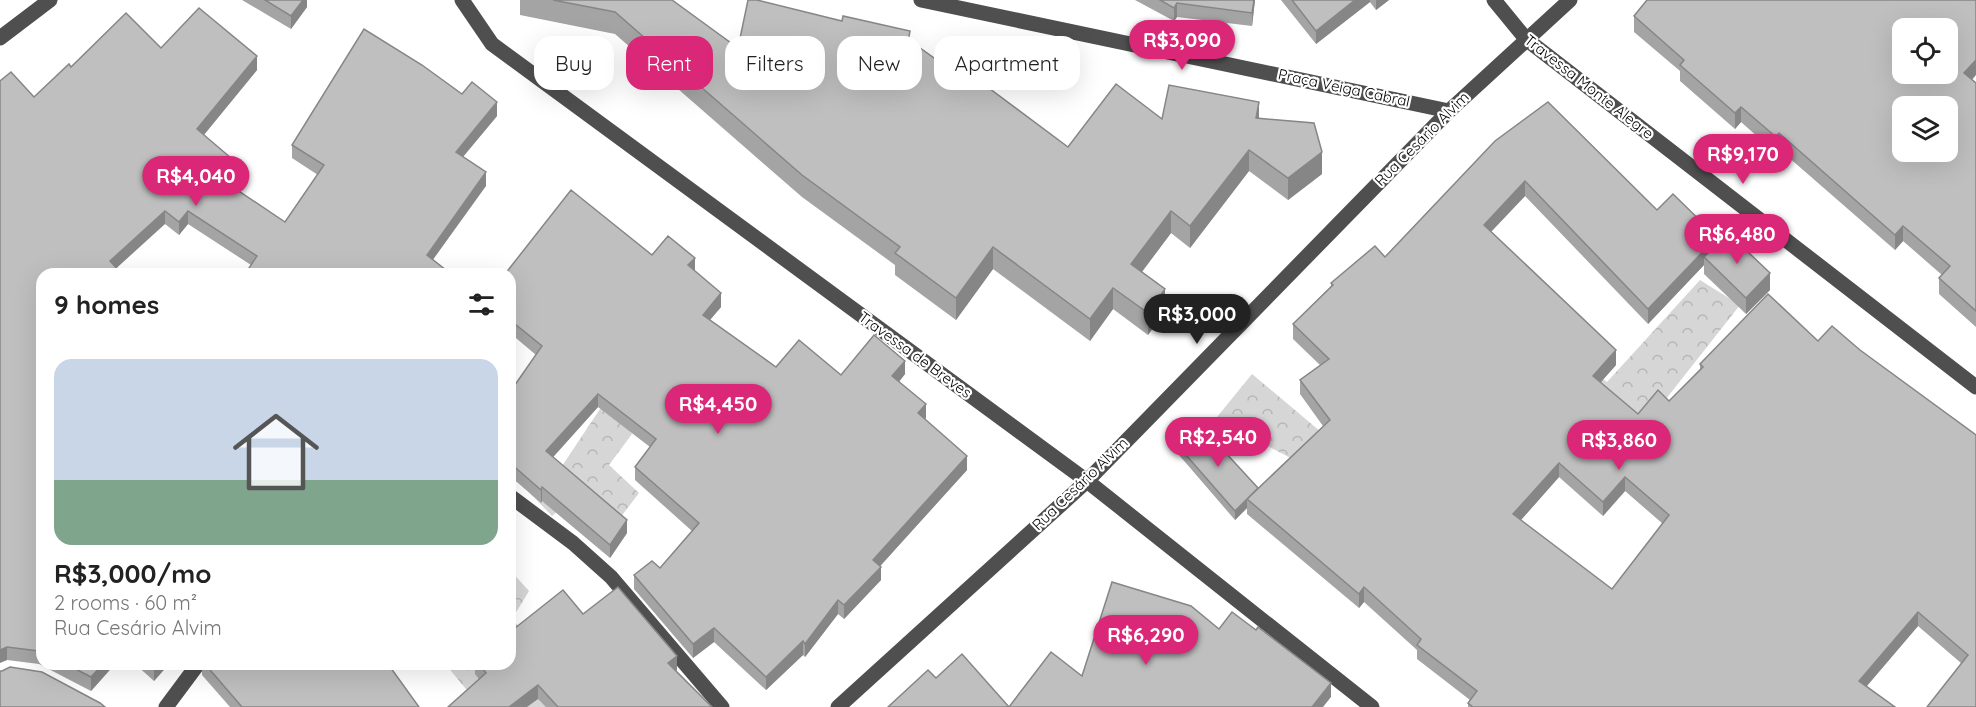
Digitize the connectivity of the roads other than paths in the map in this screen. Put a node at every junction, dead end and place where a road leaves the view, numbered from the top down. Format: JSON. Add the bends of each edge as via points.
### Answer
{"nodes":[{"id":1,"x":50,"y":0,"type":"edge"},
{"id":2,"x":462,"y":0,"type":"edge"},
{"id":3,"x":921,"y":0,"type":"edge"},
{"id":4,"x":1494,"y":0,"type":"edge"},
{"id":5,"x":1570,"y":0,"type":"edge"},
{"id":6,"x":0,"y":38,"type":"edge"},
{"id":7,"x":1526,"y":39,"type":"junction"},
{"id":8,"x":1449,"y":111,"type":"junction"},
{"id":9,"x":1976,"y":387,"type":"edge"},
{"id":10,"x":1087,"y":481,"type":"junction"},
{"id":11,"x":516,"y":500,"type":"edge"},
{"id":12,"x":194,"y":670,"type":"edge"},
{"id":13,"x":166,"y":707,"type":"edge"},
{"id":14,"x":722,"y":707,"type":"edge"},
{"id":15,"x":838,"y":707,"type":"edge"},
{"id":16,"x":1372,"y":707,"type":"edge"}],
"edges":[{"from":1,"to":6,"type":"street"},
{"from":2,"to":10,"type":"street","name":"Travessa de Breves","via":[[492,44]]},
{"from":3,"to":8,"type":"street","name":"Praça Veiga Cabral"},
{"from":4,"to":7,"type":"street","name":"Travessa Monte Alegre"},
{"from":5,"to":7,"type":"street","name":"Rua Cesário Alvim"},
{"from":7,"to":8,"type":"street","name":"Rua Cesário Alvim"},
{"from":7,"to":9,"type":"street","name":"Travessa Monte Alegre"},
{"from":8,"to":10,"type":"street","name":"Rua Cesário Alvim"},
{"from":10,"to":15,"type":"street","name":"Rua Cesário Alvim"},
{"from":10,"to":16,"type":"street","name":"Travessa de Breves"},
{"from":11,"to":14,"type":"street","via":[[611,577]]},
{"from":12,"to":13,"type":"street"}]}
